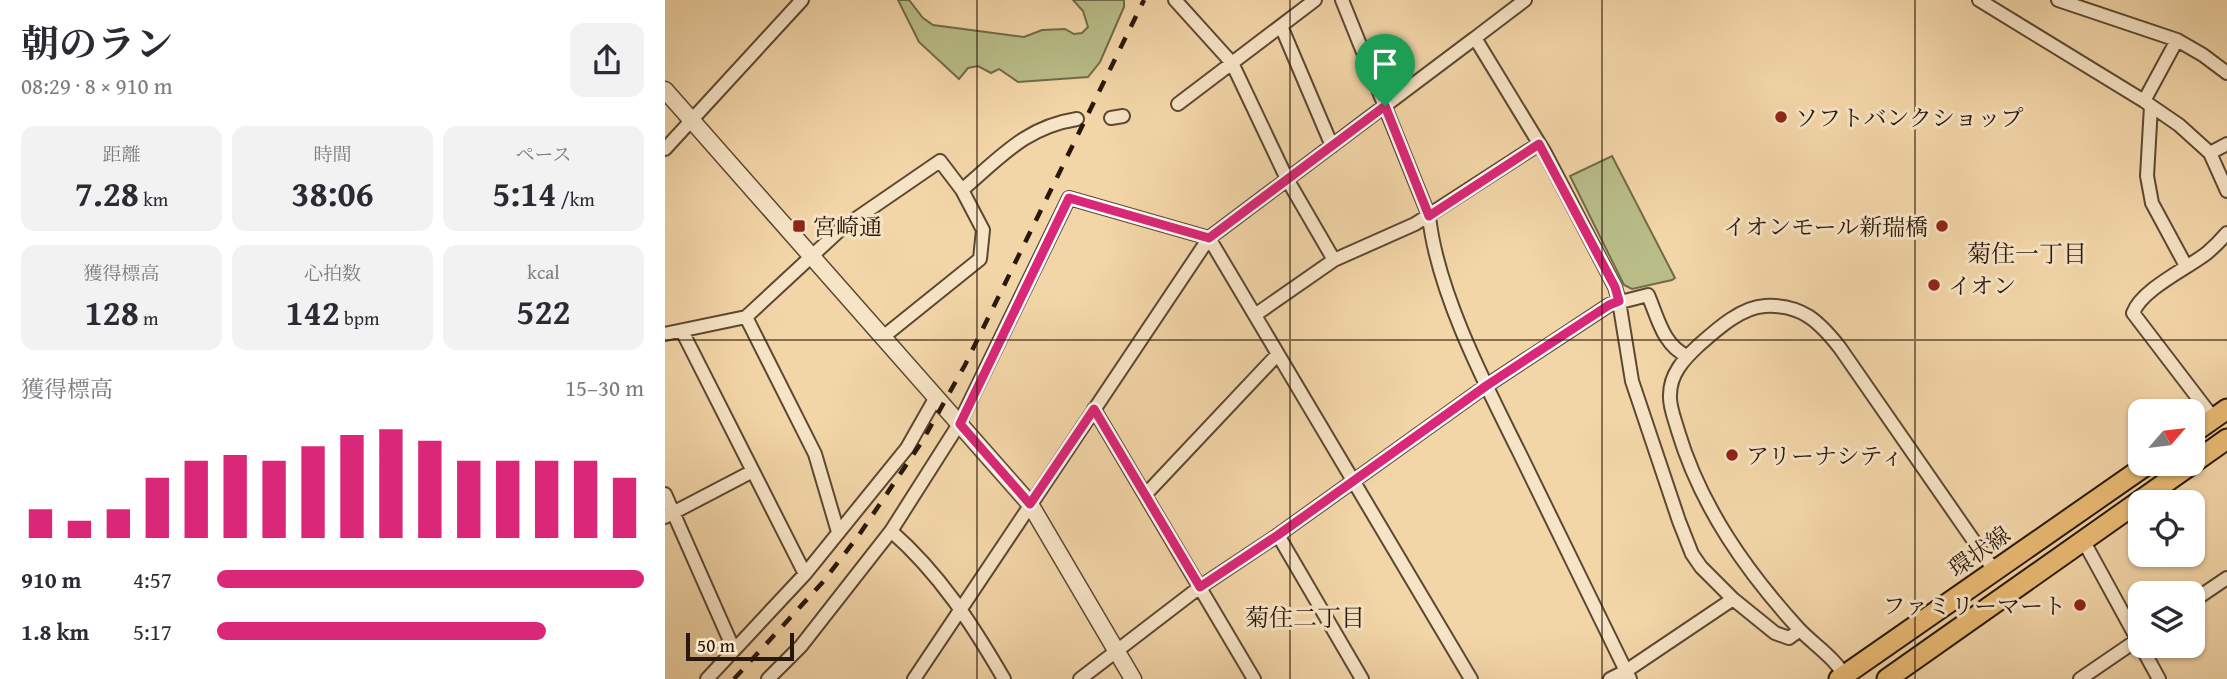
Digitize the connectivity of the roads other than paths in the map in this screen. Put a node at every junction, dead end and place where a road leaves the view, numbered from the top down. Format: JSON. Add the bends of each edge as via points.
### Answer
{"nodes":[{"id":1,"x":802,"y":0,"type":"edge"},
{"id":2,"x":1175,"y":0,"type":"edge"},
{"id":3,"x":1315,"y":0,"type":"edge"},
{"id":4,"x":1342,"y":0,"type":"edge"},
{"id":5,"x":1525,"y":0,"type":"edge"},
{"id":6,"x":1979,"y":0,"type":"edge"},
{"id":7,"x":2058,"y":0,"type":"edge"},
{"id":8,"x":1281,"y":26,"type":"junction"},
{"id":9,"x":1475,"y":38,"type":"junction"},
{"id":10,"x":2177,"y":40,"type":"junction"},
{"id":11,"x":1233,"y":63,"type":"junction"},
{"id":12,"x":2227,"y":73,"type":"edge"},
{"id":13,"x":665,"y":90,"type":"edge"},
{"id":14,"x":1178,"y":104,"type":"dead end"},
{"id":15,"x":2148,"y":104,"type":"junction"},
{"id":16,"x":1385,"y":106,"type":"junction"},
{"id":17,"x":691,"y":119,"type":"junction"},
{"id":18,"x":1077,"y":119,"type":"dead end"},
{"id":19,"x":1539,"y":144,"type":"junction"},
{"id":20,"x":2227,"y":144,"type":"edge"},
{"id":21,"x":1332,"y":146,"type":"junction"},
{"id":22,"x":665,"y":149,"type":"edge"},
{"id":23,"x":2210,"y":153,"type":"junction"},
{"id":24,"x":1287,"y":179,"type":"junction"},
{"id":25,"x":962,"y":190,"type":"junction"},
{"id":26,"x":2227,"y":191,"type":"edge"},
{"id":27,"x":1429,"y":216,"type":"junction"},
{"id":28,"x":2227,"y":233,"type":"edge"},
{"id":29,"x":1209,"y":238,"type":"junction"},
{"id":30,"x":811,"y":256,"type":"junction"},
{"id":31,"x":1334,"y":260,"type":"junction"},
{"id":32,"x":2186,"y":265,"type":"junction"},
{"id":33,"x":1619,"y":301,"type":"junction"},
{"id":34,"x":1255,"y":315,"type":"junction"},
{"id":35,"x":746,"y":317,"type":"junction"},
{"id":36,"x":682,"y":331,"type":"junction"},
{"id":37,"x":665,"y":334,"type":"edge"},
{"id":38,"x":883,"y":337,"type":"junction"},
{"id":39,"x":1278,"y":354,"type":"junction"},
{"id":40,"x":1687,"y":356,"type":"junction"},
{"id":41,"x":1486,"y":386,"type":"junction"},
{"id":42,"x":936,"y":397,"type":"junction"},
{"id":43,"x":1094,"y":409,"type":"junction"},
{"id":44,"x":2220,"y":414,"type":"edge"},
{"id":45,"x":960,"y":424,"type":"junction"},
{"id":46,"x":2205,"y":425,"type":"edge"},
{"id":47,"x":2227,"y":439,"type":"edge"},
{"id":48,"x":2205,"y":454,"type":"edge"},
{"id":49,"x":753,"y":471,"type":"junction"},
{"id":50,"x":2131,"y":476,"type":"edge"},
{"id":51,"x":2174,"y":476,"type":"edge"},
{"id":52,"x":1354,"y":482,"type":"junction"},
{"id":53,"x":665,"y":494,"type":"edge"},
{"id":54,"x":1145,"y":495,"type":"junction"},
{"id":55,"x":1030,"y":504,"type":"junction"},
{"id":56,"x":669,"y":515,"type":"edge"},
{"id":57,"x":891,"y":531,"type":"junction"},
{"id":58,"x":838,"y":532,"type":"junction"},
{"id":59,"x":1278,"y":535,"type":"junction"},
{"id":60,"x":2083,"y":540,"type":"junction"},
{"id":61,"x":1994,"y":570,"type":"junction"},
{"id":62,"x":805,"y":574,"type":"junction"},
{"id":63,"x":2227,"y":578,"type":"edge"},
{"id":64,"x":1200,"y":587,"type":"junction"},
{"id":65,"x":2205,"y":593,"type":"edge"},
{"id":66,"x":1733,"y":599,"type":"junction"},
{"id":67,"x":960,"y":609,"type":"junction"},
{"id":68,"x":2128,"y":620,"type":"edge"},
{"id":69,"x":1800,"y":630,"type":"junction"},
{"id":70,"x":2128,"y":646,"type":"edge"},
{"id":71,"x":734,"y":650,"type":"junction"},
{"id":72,"x":1117,"y":652,"type":"junction"},
{"id":73,"x":2148,"y":658,"type":"edge"},
{"id":74,"x":1628,"y":675,"type":"edge"},
{"id":75,"x":1843,"y":678,"type":"edge"},
{"id":76,"x":707,"y":679,"type":"edge"},
{"id":77,"x":768,"y":679,"type":"edge"},
{"id":78,"x":914,"y":679,"type":"edge"},
{"id":79,"x":1004,"y":679,"type":"edge"},
{"id":80,"x":1080,"y":679,"type":"edge"},
{"id":81,"x":1133,"y":679,"type":"edge"},
{"id":82,"x":1254,"y":679,"type":"edge"},
{"id":83,"x":1362,"y":679,"type":"edge"},
{"id":84,"x":1471,"y":679,"type":"edge"},
{"id":85,"x":1610,"y":679,"type":"edge"},
{"id":86,"x":1887,"y":679,"type":"edge"},
{"id":87,"x":2080,"y":679,"type":"edge"},
{"id":88,"x":2159,"y":679,"type":"edge"}],
"edges":[{"from":1,"to":17,"type":"street"},
{"from":2,"to":11,"type":"street"},
{"from":3,"to":8,"type":"street"},
{"from":4,"to":16,"type":"street"},
{"from":5,"to":9,"type":"street"},
{"from":6,"to":15,"type":"street"},
{"from":7,"to":10,"type":"street"},
{"from":8,"to":11,"type":"street"},
{"from":8,"to":21,"type":"street"},
{"from":9,"to":16,"type":"street"},
{"from":9,"to":19,"type":"street"},
{"from":10,"to":12,"type":"street"},
{"from":10,"to":15,"type":"street"},
{"from":11,"to":14,"type":"street"},
{"from":11,"to":24,"type":"street"},
{"from":13,"to":17,"type":"street"},
{"from":15,"to":23,"type":"street"},
{"from":15,"to":32,"type":"street","via":[[2147,176],[2152,203]]},
{"from":16,"to":21,"type":"street"},
{"from":16,"to":27,"type":"street"},
{"from":17,"to":22,"type":"street"},
{"from":17,"to":30,"type":"street"},
{"from":18,"to":25,"type":"street","via":[[1027,135]]},
{"from":19,"to":27,"type":"street"},
{"from":19,"to":33,"type":"street"},
{"from":20,"to":23,"type":"street"},
{"from":21,"to":24,"type":"street"},
{"from":23,"to":26,"type":"street"},
{"from":24,"to":29,"type":"street"},
{"from":24,"to":31,"type":"street"},
{"from":25,"to":30,"type":"street","via":[[940,161]]},
{"from":25,"to":38,"type":"street","via":[[983,230],[980,259]]},
{"from":27,"to":31,"type":"street"},
{"from":27,"to":41,"type":"street","via":[[1432,245]]},
{"from":28,"to":32,"type":"street"},
{"from":29,"to":34,"type":"street"},
{"from":29,"to":43,"type":"street"},
{"from":29,"to":45,"type":"street","via":[[1069,198]]},
{"from":30,"to":35,"type":"street"},
{"from":30,"to":38,"type":"street"},
{"from":31,"to":34,"type":"street"},
{"from":32,"to":44,"type":"street","via":[[2133,313]]},
{"from":33,"to":40,"type":"street","via":[[1648,295],[1669,343]]},
{"from":33,"to":41,"type":"street"},
{"from":33,"to":66,"type":"street","via":[[1632,381],[1688,543],[1701,567]]},
{"from":34,"to":39,"type":"street"},
{"from":35,"to":36,"type":"street"},
{"from":35,"to":58,"type":"street","via":[[814,454]]},
{"from":36,"to":37,"type":"street"},
{"from":36,"to":49,"type":"street"},
{"from":38,"to":42,"type":"street"},
{"from":39,"to":52,"type":"street"},
{"from":39,"to":54,"type":"street"},
{"from":40,"to":61,"type":"street","via":[[1753,307],[1793,309],[1811,316],[1840,348]]},
{"from":40,"to":69,"type":"street","via":[[1674,376],[1669,396],[1691,470],[1739,556]]},
{"from":41,"to":52,"type":"street"},
{"from":41,"to":74,"type":"street"},
{"from":42,"to":45,"type":"street"},
{"from":42,"to":58,"type":"street","via":[[907,448]]},
{"from":43,"to":54,"type":"street"},
{"from":43,"to":55,"type":"street"},
{"from":44,"to":46,"type":"main road"},
{"from":45,"to":55,"type":"street"},
{"from":45,"to":57,"type":"street"},
{"from":47,"to":48,"type":"main road"},
{"from":49,"to":56,"type":"street"},
{"from":49,"to":62,"type":"street"},
{"from":50,"to":61,"type":"main road","name":"環状線"},
{"from":51,"to":60,"type":"main road"},
{"from":52,"to":59,"type":"street"},
{"from":52,"to":84,"type":"street"},
{"from":53,"to":56,"type":"street"},
{"from":54,"to":64,"type":"street"},
{"from":55,"to":67,"type":"street"},
{"from":55,"to":72,"type":"street"},
{"from":56,"to":71,"type":"street"},
{"from":57,"to":67,"type":"street","via":[[918,554]]},
{"from":57,"to":77,"type":"street","via":[[801,646]]},
{"from":58,"to":62,"type":"street"},
{"from":59,"to":64,"type":"street"},
{"from":59,"to":83,"type":"street"},
{"from":60,"to":68,"type":"street"},
{"from":60,"to":86,"type":"main road"},
{"from":61,"to":75,"type":"main road","name":"環状線"},
{"from":62,"to":71,"type":"street"},
{"from":63,"to":65,"type":"street"},
{"from":64,"to":72,"type":"street"},
{"from":64,"to":82,"type":"street"},
{"from":66,"to":69,"type":"street","via":[[1775,633],[1789,638]]},
{"from":66,"to":74,"type":"street"},
{"from":67,"to":78,"type":"street"},
{"from":67,"to":79,"type":"street"},
{"from":69,"to":75,"type":"street"},
{"from":70,"to":87,"type":"street"},
{"from":71,"to":76,"type":"street"},
{"from":72,"to":80,"type":"street"},
{"from":72,"to":81,"type":"street"},
{"from":73,"to":88,"type":"street"},
{"from":74,"to":85,"type":"street"}]}
